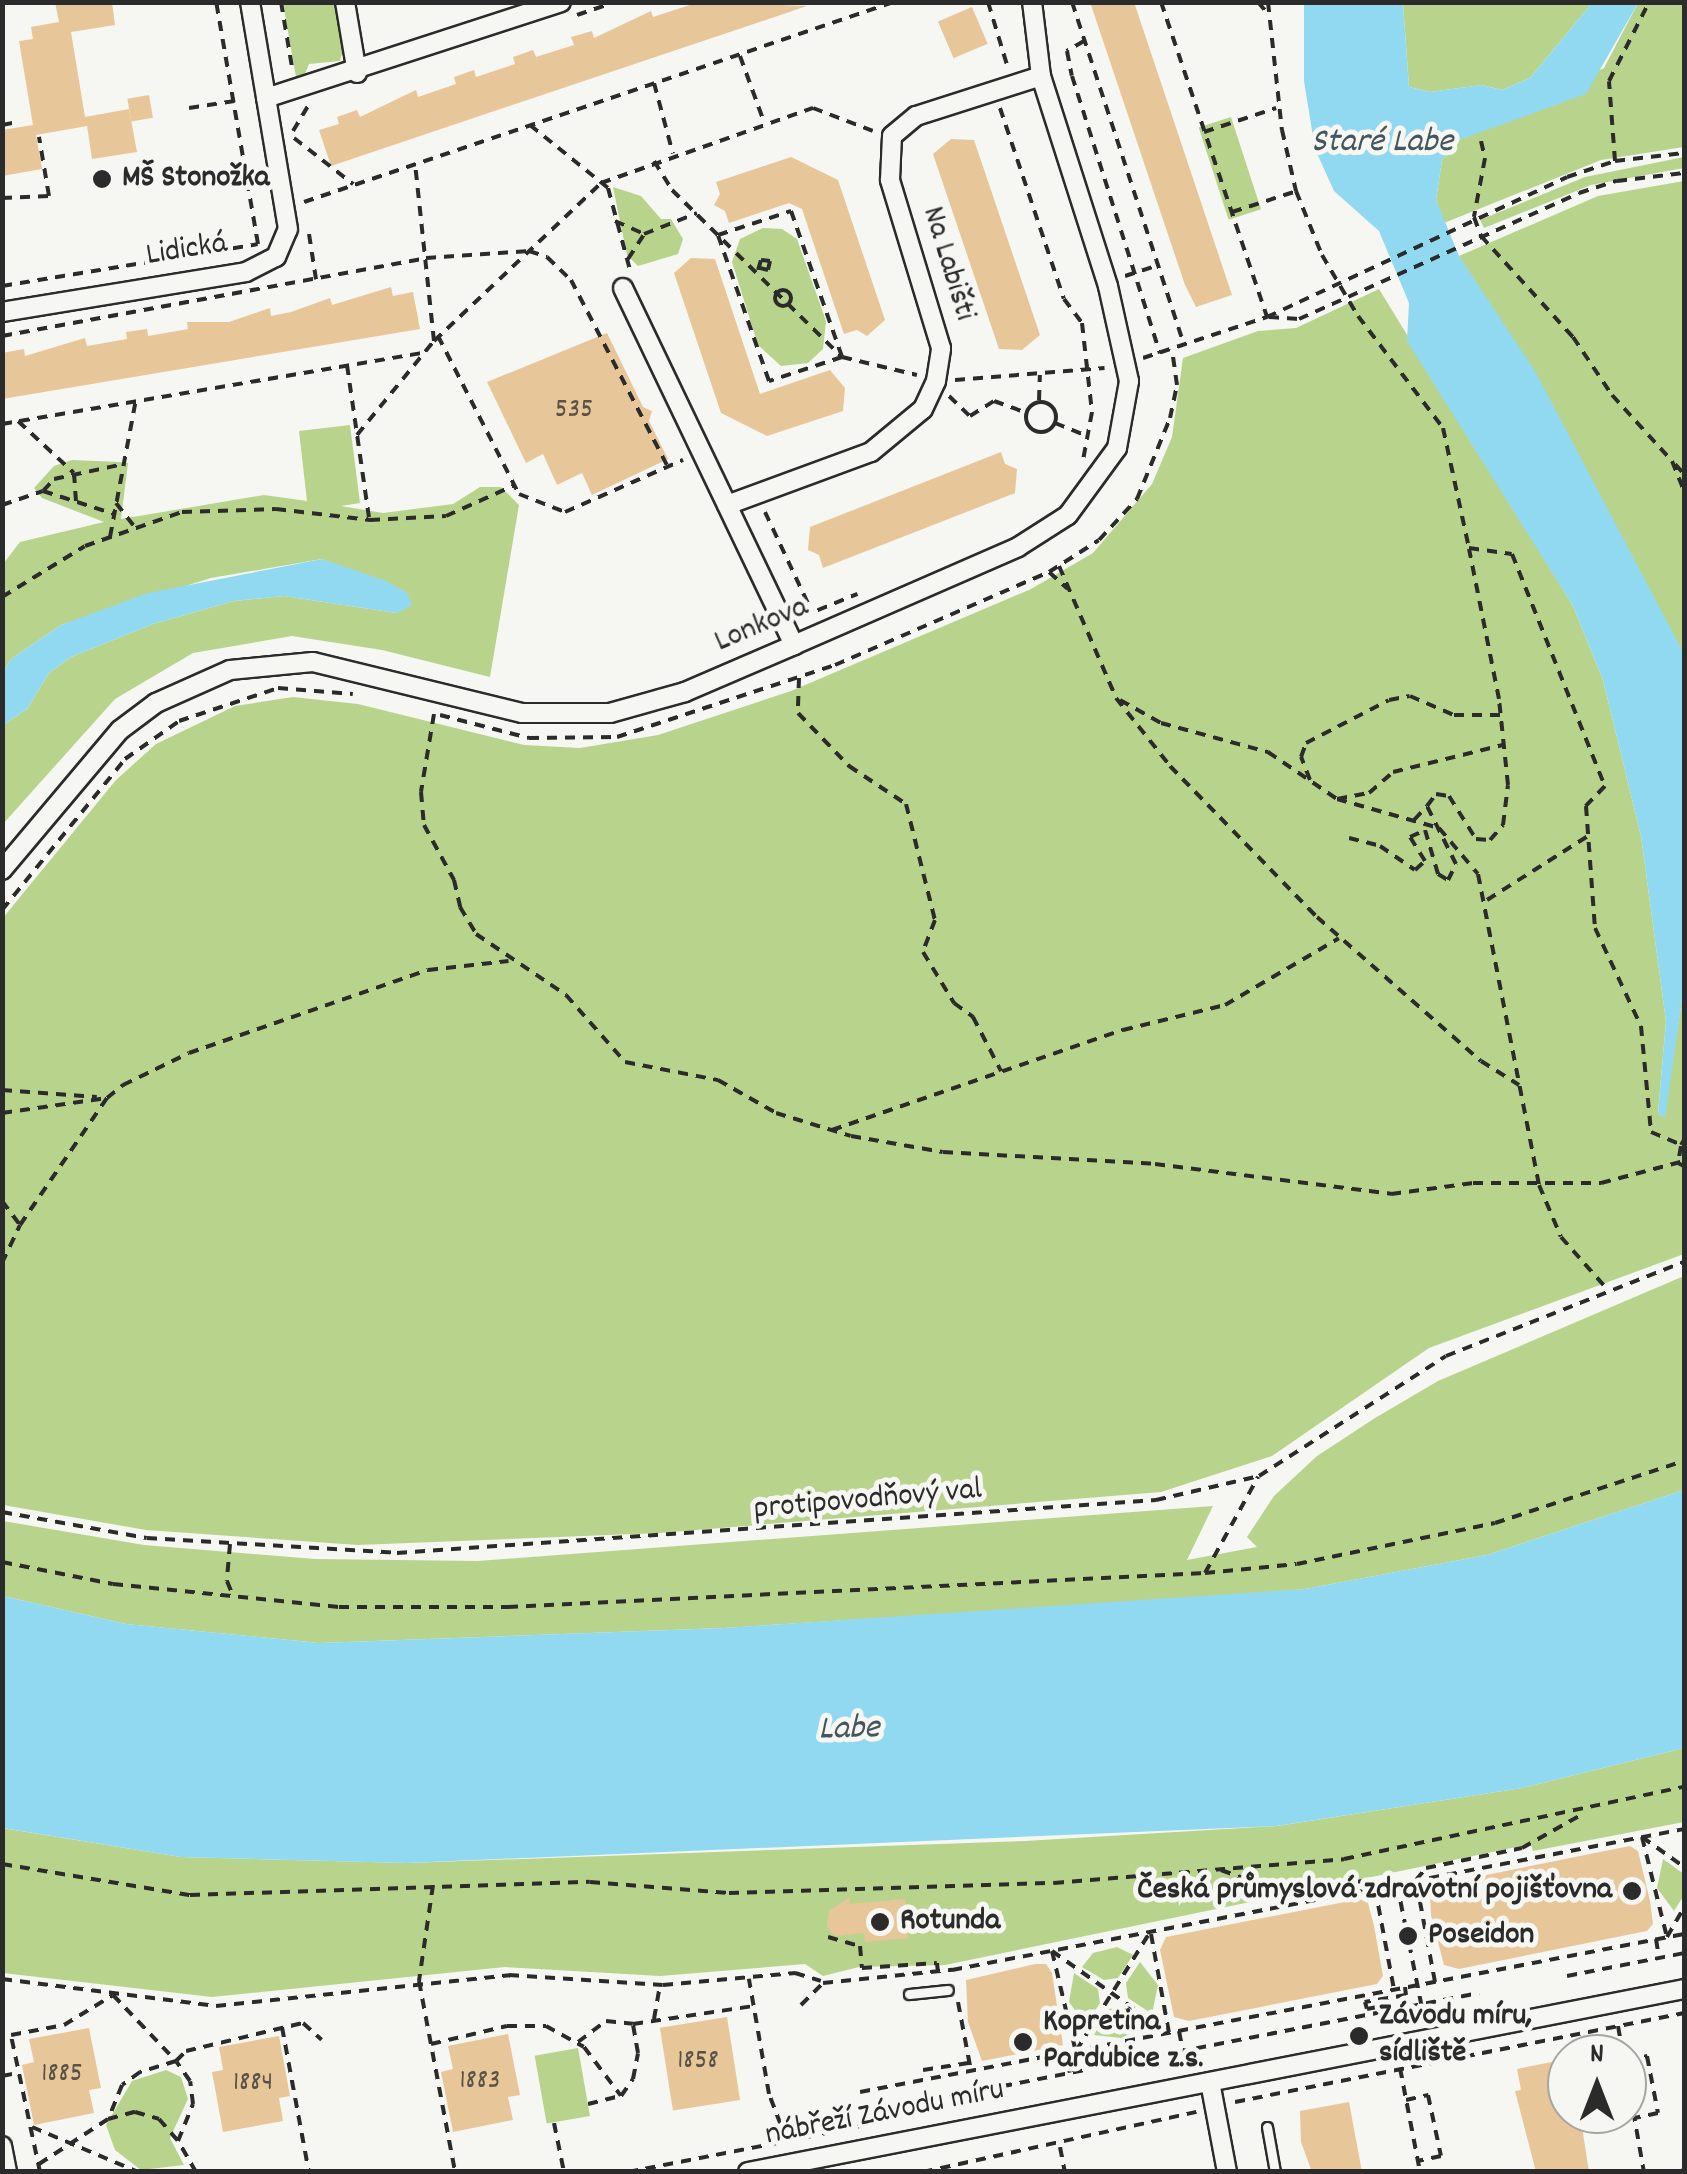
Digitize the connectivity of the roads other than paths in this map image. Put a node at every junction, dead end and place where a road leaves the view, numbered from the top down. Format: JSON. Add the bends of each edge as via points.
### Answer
{"nodes":[{"id":1,"x":250,"y":2,"type":"edge"},
{"id":2,"x":345,"y":2,"type":"edge"},
{"id":3,"x":561,"y":2,"type":"edge"},
{"id":4,"x":1032,"y":2,"type":"edge"},
{"id":5,"x":357,"y":73,"type":"junction"},
{"id":6,"x":1041,"y":76,"type":"junction"},
{"id":7,"x":266,"y":98,"type":"junction"},
{"id":8,"x":623,"y":288,"type":"dead end"},
{"id":9,"x":2,"y":312,"type":"edge"},
{"id":10,"x":727,"y":505,"type":"junction"},
{"id":11,"x":794,"y":644,"type":"junction"},
{"id":12,"x":2,"y":870,"type":"edge"},
{"id":13,"x":948,"y":1990,"type":"dead end"},
{"id":14,"x":1684,"y":1990,"type":"edge"},
{"id":15,"x":909,"y":1994,"type":"dead end"},
{"id":16,"x":1210,"y":2082,"type":"junction"},
{"id":17,"x":1266,"y":2127,"type":"dead end"},
{"id":18,"x":2,"y":2146,"type":"edge"},
{"id":19,"x":8,"y":2172,"type":"edge"},
{"id":20,"x":748,"y":2172,"type":"edge"},
{"id":21,"x":1228,"y":2172,"type":"edge"},
{"id":22,"x":1275,"y":2172,"type":"edge"}],
"edges":[{"from":1,"to":7,"type":"street"},
{"from":2,"to":5,"type":"street"},
{"from":3,"to":5,"type":"street"},
{"from":4,"to":6,"type":"street","name":"Lonkova"},
{"from":5,"to":7,"type":"street"},
{"from":6,"to":10,"type":"street","name":"Na Labišti","via":[[916,116],[891,140],[890,180],[940,335],[941,387],[896,437]]},
{"from":6,"to":11,"type":"street","name":"Lonkova","via":[[1127,362],[1130,400],[1117,448],[1068,515],[1018,547]]},
{"from":7,"to":9,"type":"street","name":"Lidická","via":[[288,229],[270,262],[246,272]]},
{"from":8,"to":10,"type":"street"},
{"from":10,"to":11,"type":"street"},
{"from":11,"to":12,"type":"street","name":"Lonkova","via":[[643,706],[580,716],[522,712],[313,662],[230,670],[156,703],[120,730]]},
{"from":13,"to":15,"type":"lane"},
{"from":14,"to":16,"type":"street","name":"nábřeží Závodu míru"},
{"from":16,"to":20,"type":"street","name":"nábřeží Závodu míru"},
{"from":16,"to":21,"type":"street"},
{"from":17,"to":22,"type":"lane"},
{"from":18,"to":19,"type":"street"}]}
